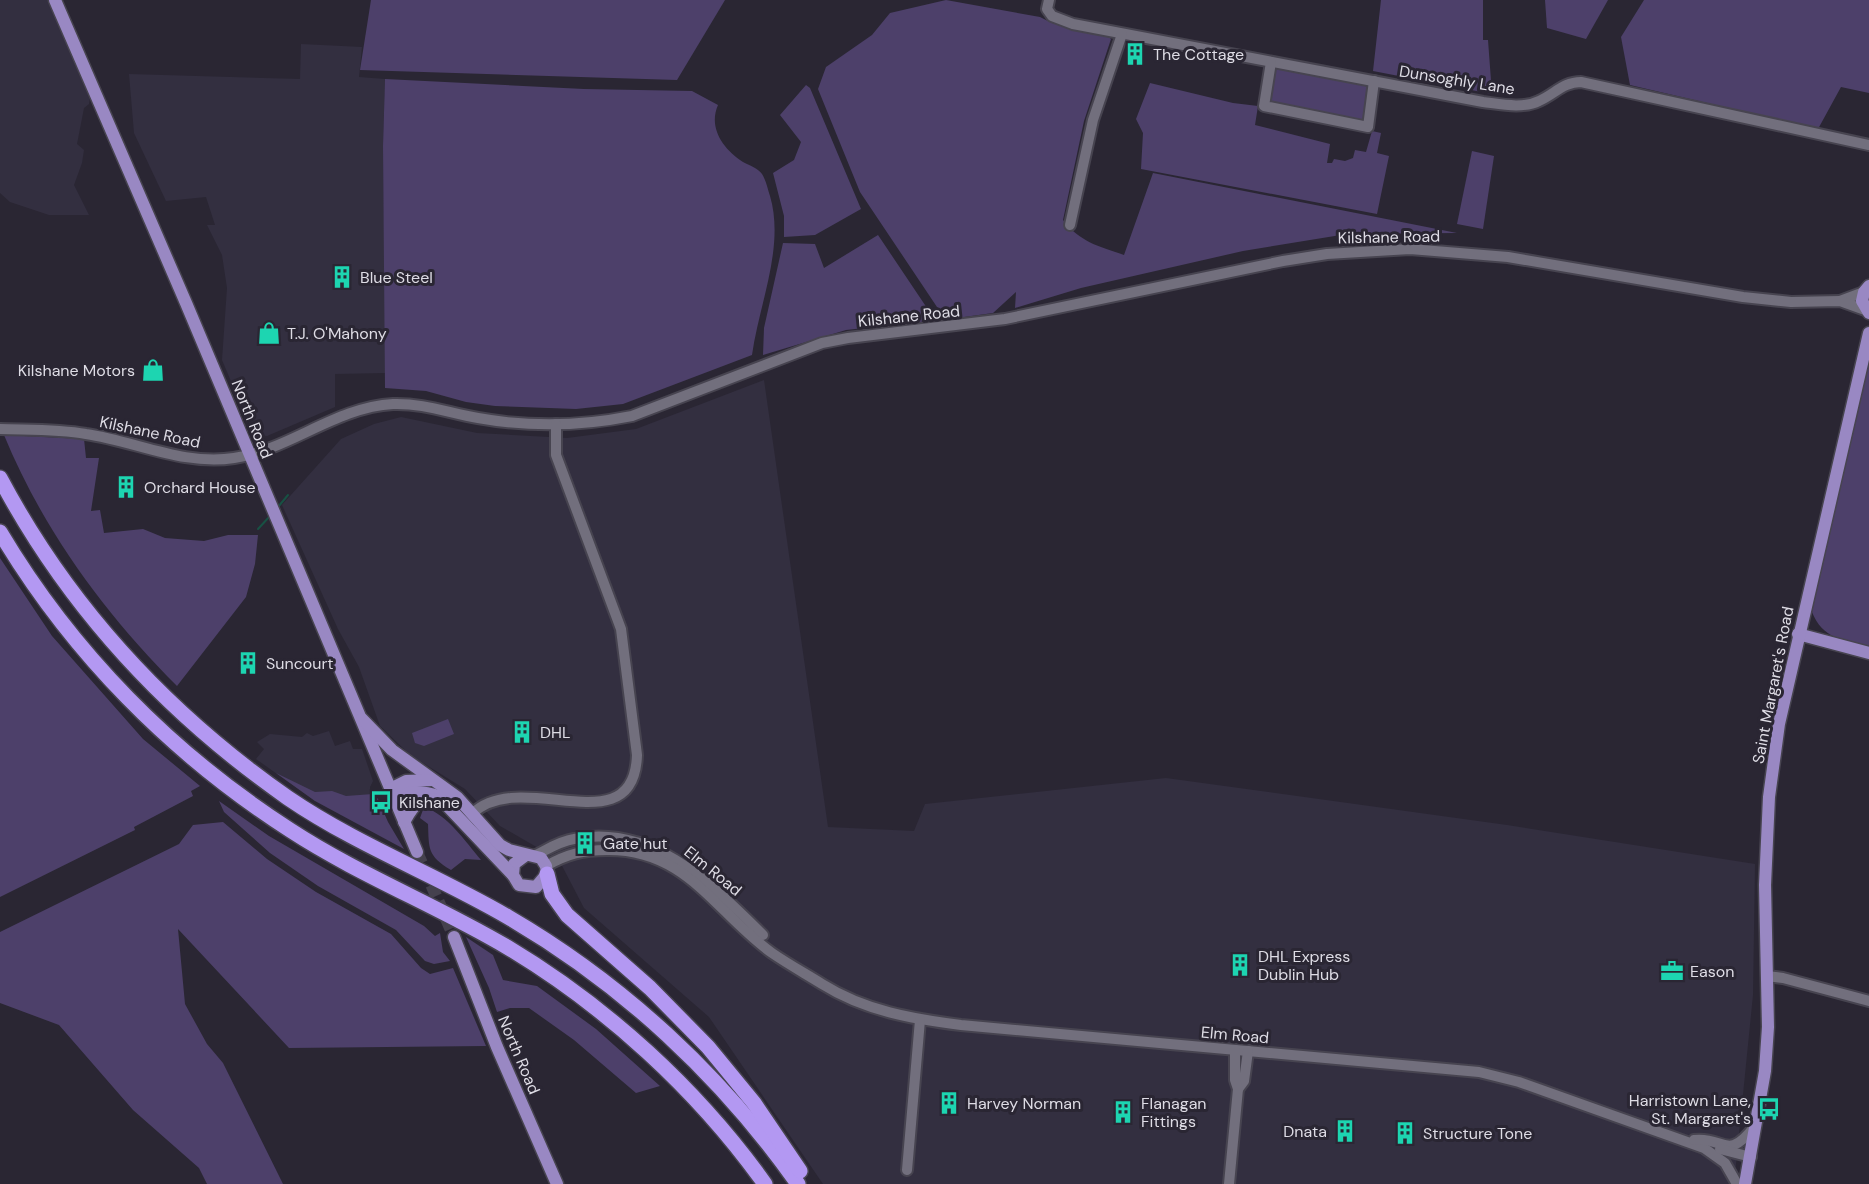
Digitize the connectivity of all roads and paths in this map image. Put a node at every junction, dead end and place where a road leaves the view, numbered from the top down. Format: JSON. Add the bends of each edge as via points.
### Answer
{"nodes":[{"id":1,"x":55,"y":0,"type":"edge"},
{"id":2,"x":1049,"y":0,"type":"edge"},
{"id":3,"x":1122,"y":34,"type":"junction"},
{"id":4,"x":1271,"y":62,"type":"junction"},
{"id":5,"x":1374,"y":81,"type":"junction"},
{"id":6,"x":1869,"y":145,"type":"edge"},
{"id":7,"x":1070,"y":225,"type":"dead end"},
{"id":8,"x":1866,"y":289,"type":"edge"},
{"id":9,"x":1840,"y":301,"type":"junction"},
{"id":10,"x":1867,"y":312,"type":"edge"},
{"id":11,"x":1869,"y":333,"type":"edge"},
{"id":12,"x":556,"y":424,"type":"junction"},
{"id":13,"x":3,"y":430,"type":"edge"},
{"id":14,"x":249,"y":455,"type":"junction"},
{"id":15,"x":0,"y":478,"type":"edge"},
{"id":16,"x":0,"y":532,"type":"edge"},
{"id":17,"x":1798,"y":634,"type":"junction"},
{"id":18,"x":1869,"y":653,"type":"edge"},
{"id":19,"x":359,"y":716,"type":"junction"},
{"id":20,"x":434,"y":781,"type":"junction"},
{"id":21,"x":390,"y":789,"type":"junction"},
{"id":22,"x":447,"y":804,"type":"junction"},
{"id":23,"x":473,"y":813,"type":"junction"},
{"id":24,"x":404,"y":822,"type":"junction"},
{"id":25,"x":417,"y":852,"type":"tunnel mouth"},
{"id":26,"x":531,"y":855,"type":"junction"},
{"id":27,"x":547,"y":870,"type":"junction"},
{"id":28,"x":513,"y":875,"type":"junction"},
{"id":29,"x":454,"y":938,"type":"tunnel mouth"},
{"id":30,"x":786,"y":959,"type":"junction"},
{"id":31,"x":1767,"y":976,"type":"junction"},
{"id":32,"x":1869,"y":1001,"type":"edge"},
{"id":33,"x":920,"y":1020,"type":"junction"},
{"id":34,"x":1235,"y":1050,"type":"junction"},
{"id":35,"x":1248,"y":1051,"type":"junction"},
{"id":36,"x":1238,"y":1089,"type":"junction"},
{"id":37,"x":1755,"y":1126,"type":"junction"},
{"id":38,"x":1685,"y":1142,"type":"junction"},
{"id":39,"x":1704,"y":1148,"type":"junction"},
{"id":40,"x":1751,"y":1157,"type":"junction"},
{"id":41,"x":1725,"y":1162,"type":"junction"},
{"id":42,"x":907,"y":1170,"type":"dead end"},
{"id":43,"x":557,"y":1184,"type":"edge"},
{"id":44,"x":765,"y":1184,"type":"edge"},
{"id":45,"x":798,"y":1184,"type":"edge"},
{"id":46,"x":808,"y":1184,"type":"edge"},
{"id":47,"x":1229,"y":1184,"type":"edge"},
{"id":48,"x":1737,"y":1184,"type":"edge"},
{"id":49,"x":1745,"y":1184,"type":"edge"},
{"id":50,"x":1753,"y":1184,"type":"edge"}],
"edges":[{"from":1,"to":14,"type":"main road","name":"North Road"},
{"from":2,"to":3,"type":"street","name":"Dunsoghly Lane","via":[[1047,9],[1060,20]]},
{"from":3,"to":4,"type":"street","name":"Dunsoghly Lane"},
{"from":3,"to":7,"type":"street","via":[[1093,120]]},
{"from":4,"to":5,"type":"street","name":"Dunsoghly Lane"},
{"from":4,"to":5,"type":"street","via":[[1264,106],[1368,127]]},
{"from":5,"to":6,"type":"street","name":"Dunsoghly Lane","via":[[1483,102],[1524,105],[1539,102],[1569,82],[1581,82]]},
{"from":8,"to":9,"type":"street","name":"Kilshane Road"},
{"from":8,"to":10,"type":"main road","via":[[1862,301]]},
{"from":9,"to":10,"type":"street","name":"Kilshane Road"},
{"from":9,"to":12,"type":"street","name":"Kilshane Road","via":[[1791,302],[1743,297],[1473,252],[1410,249],[1326,254],[996,321],[830,341],[632,416]]},
{"from":11,"to":17,"type":"main road","name":"Saint Margaret's Road"},
{"from":12,"to":14,"type":"street","name":"Kilshane Road","via":[[501,422],[428,406],[391,404],[353,413]]},
{"from":12,"to":23,"type":"street","via":[[556,455],[622,634],[637,770],[623,792],[598,804],[519,796],[484,805]]},
{"from":13,"to":14,"type":"street","name":"Kilshane Road","via":[[86,434],[195,458]]},
{"from":14,"to":19,"type":"main road","name":"North Road"},
{"from":15,"to":45,"type":"highway","via":[[17,511],[96,624],[195,727],[291,800],[336,828],[507,917],[590,971],[693,1059],[739,1108]]},
{"from":16,"to":44,"type":"highway","via":[[79,646],[203,767],[291,831],[508,948],[570,988],[694,1098],[727,1133]]},
{"from":17,"to":18,"type":"main road"},
{"from":17,"to":31,"type":"main road","name":"Saint Margaret's Road","via":[[1769,797],[1765,885]]},
{"from":19,"to":20,"type":"main road","via":[[392,750]]},
{"from":19,"to":21,"type":"main road","name":"North Road"},
{"from":20,"to":21,"type":"main road","via":[[406,781]]},
{"from":20,"to":23,"type":"main road"},
{"from":21,"to":22,"type":"main road","via":[[401,793],[422,790]]},
{"from":21,"to":24,"type":"main road","name":"North Road"},
{"from":22,"to":24,"type":"main road","via":[[424,799],[415,803]]},
{"from":22,"to":28,"type":"main road"},
{"from":23,"to":26,"type":"main road","via":[[500,845]]},
{"from":24,"to":25,"type":"main road","name":"North Road"},
{"from":26,"to":27,"type":"main road"},
{"from":26,"to":28,"type":"main road","via":[[514,864]]},
{"from":26,"to":30,"type":"street","name":"Elm Road","via":[[586,837],[615,837],[668,854],[711,884]]},
{"from":27,"to":28,"type":"main road","via":[[541,884],[531,888],[519,885]]},
{"from":27,"to":30,"type":"street","name":"Elm Road","via":[[562,857],[582,851],[638,852],[663,861],[689,876],[773,953]]},
{"from":27,"to":46,"type":"highway","via":[[552,894],[567,915],[680,1017],[734,1077]]},
{"from":29,"to":43,"type":"main road","name":"North Road"},
{"from":30,"to":33,"type":"street","name":"Elm Road","via":[[855,1002]]},
{"from":31,"to":32,"type":"street"},
{"from":31,"to":37,"type":"main road","name":"Saint Margaret's Road","via":[[1765,1071]]},
{"from":33,"to":34,"type":"street","name":"Elm Road"},
{"from":33,"to":42,"type":"street"},
{"from":34,"to":35,"type":"street","name":"Elm Road"},
{"from":34,"to":36,"type":"street"},
{"from":35,"to":36,"type":"street","via":[[1244,1081]]},
{"from":35,"to":38,"type":"street","name":"Elm Road","via":[[1486,1073]]},
{"from":36,"to":47,"type":"street"},
{"from":37,"to":38,"type":"street","name":"Elm Road","via":[[1744,1141],[1735,1145],[1721,1146],[1699,1139]]},
{"from":37,"to":40,"type":"main road","name":"Saint Margaret's Road"},
{"from":38,"to":39,"type":"street","name":"Elm Road"},
{"from":39,"to":40,"type":"street","name":"Elm Road"},
{"from":39,"to":41,"type":"street","name":"Elm Road"},
{"from":40,"to":41,"type":"street","via":[[1742,1163]]},
{"from":40,"to":49,"type":"main road","name":"Saint Margaret's Road"},
{"from":40,"to":50,"type":"main road","name":"Saint Margaret's Road"},
{"from":41,"to":48,"type":"street","name":"Elm Road"}]}
